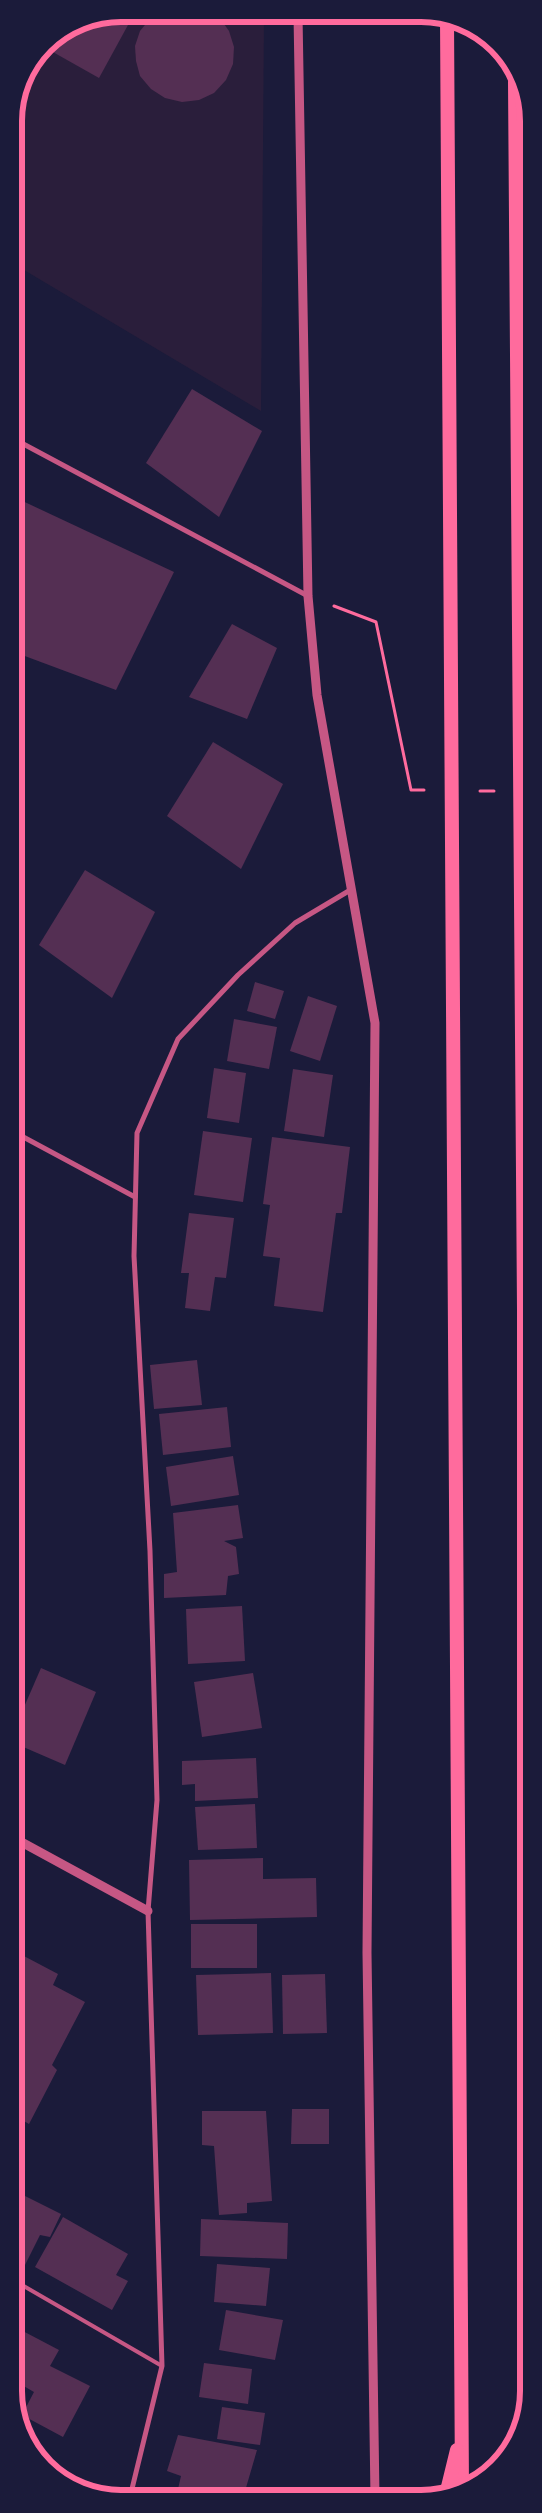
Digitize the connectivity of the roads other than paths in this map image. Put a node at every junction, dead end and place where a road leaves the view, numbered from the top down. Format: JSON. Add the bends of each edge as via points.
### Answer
{"nodes":[{"id":1,"x":298,"y":22,"type":"edge"},
{"id":2,"x":447,"y":26,"type":"edge"},
{"id":3,"x":516,"y":97,"type":"edge"},
{"id":4,"x":23,"y":444,"type":"edge"},
{"id":5,"x":520,"y":554,"type":"edge"},
{"id":6,"x":308,"y":596,"type":"junction"},
{"id":7,"x":352,"y":889,"type":"junction"},
{"id":8,"x":23,"y":1137,"type":"edge"},
{"id":9,"x":135,"y":1197,"type":"junction"},
{"id":10,"x":22,"y":1842,"type":"edge"},
{"id":11,"x":148,"y":1911,"type":"junction"},
{"id":12,"x":22,"y":2286,"type":"edge"},
{"id":13,"x":162,"y":2366,"type":"junction"},
{"id":14,"x":462,"y":2425,"type":"junction"},
{"id":15,"x":462,"y":2481,"type":"edge"},
{"id":16,"x":448,"y":2486,"type":"edge"},
{"id":17,"x":132,"y":2490,"type":"edge"},
{"id":18,"x":375,"y":2490,"type":"edge"}],
"edges":[{"from":1,"to":6,"type":"street"},
{"from":2,"to":14,"type":"highway"},
{"from":3,"to":5,"type":"highway"},
{"from":4,"to":6,"type":"street"},
{"from":6,"to":7,"type":"street","via":[[317,695]]},
{"from":7,"to":9,"type":"street","via":[[295,923],[238,975],[178,1039],[137,1133]]},
{"from":7,"to":18,"type":"street","via":[[375,1023],[367,1953]]},
{"from":8,"to":9,"type":"street"},
{"from":9,"to":11,"type":"street","via":[[134,1256],[150,1552],[157,1800]]},
{"from":10,"to":11,"type":"street"},
{"from":11,"to":13,"type":"street"},
{"from":12,"to":13,"type":"lane"},
{"from":13,"to":17,"type":"street"},
{"from":14,"to":15,"type":"highway"},
{"from":14,"to":16,"type":"highway"}]}
